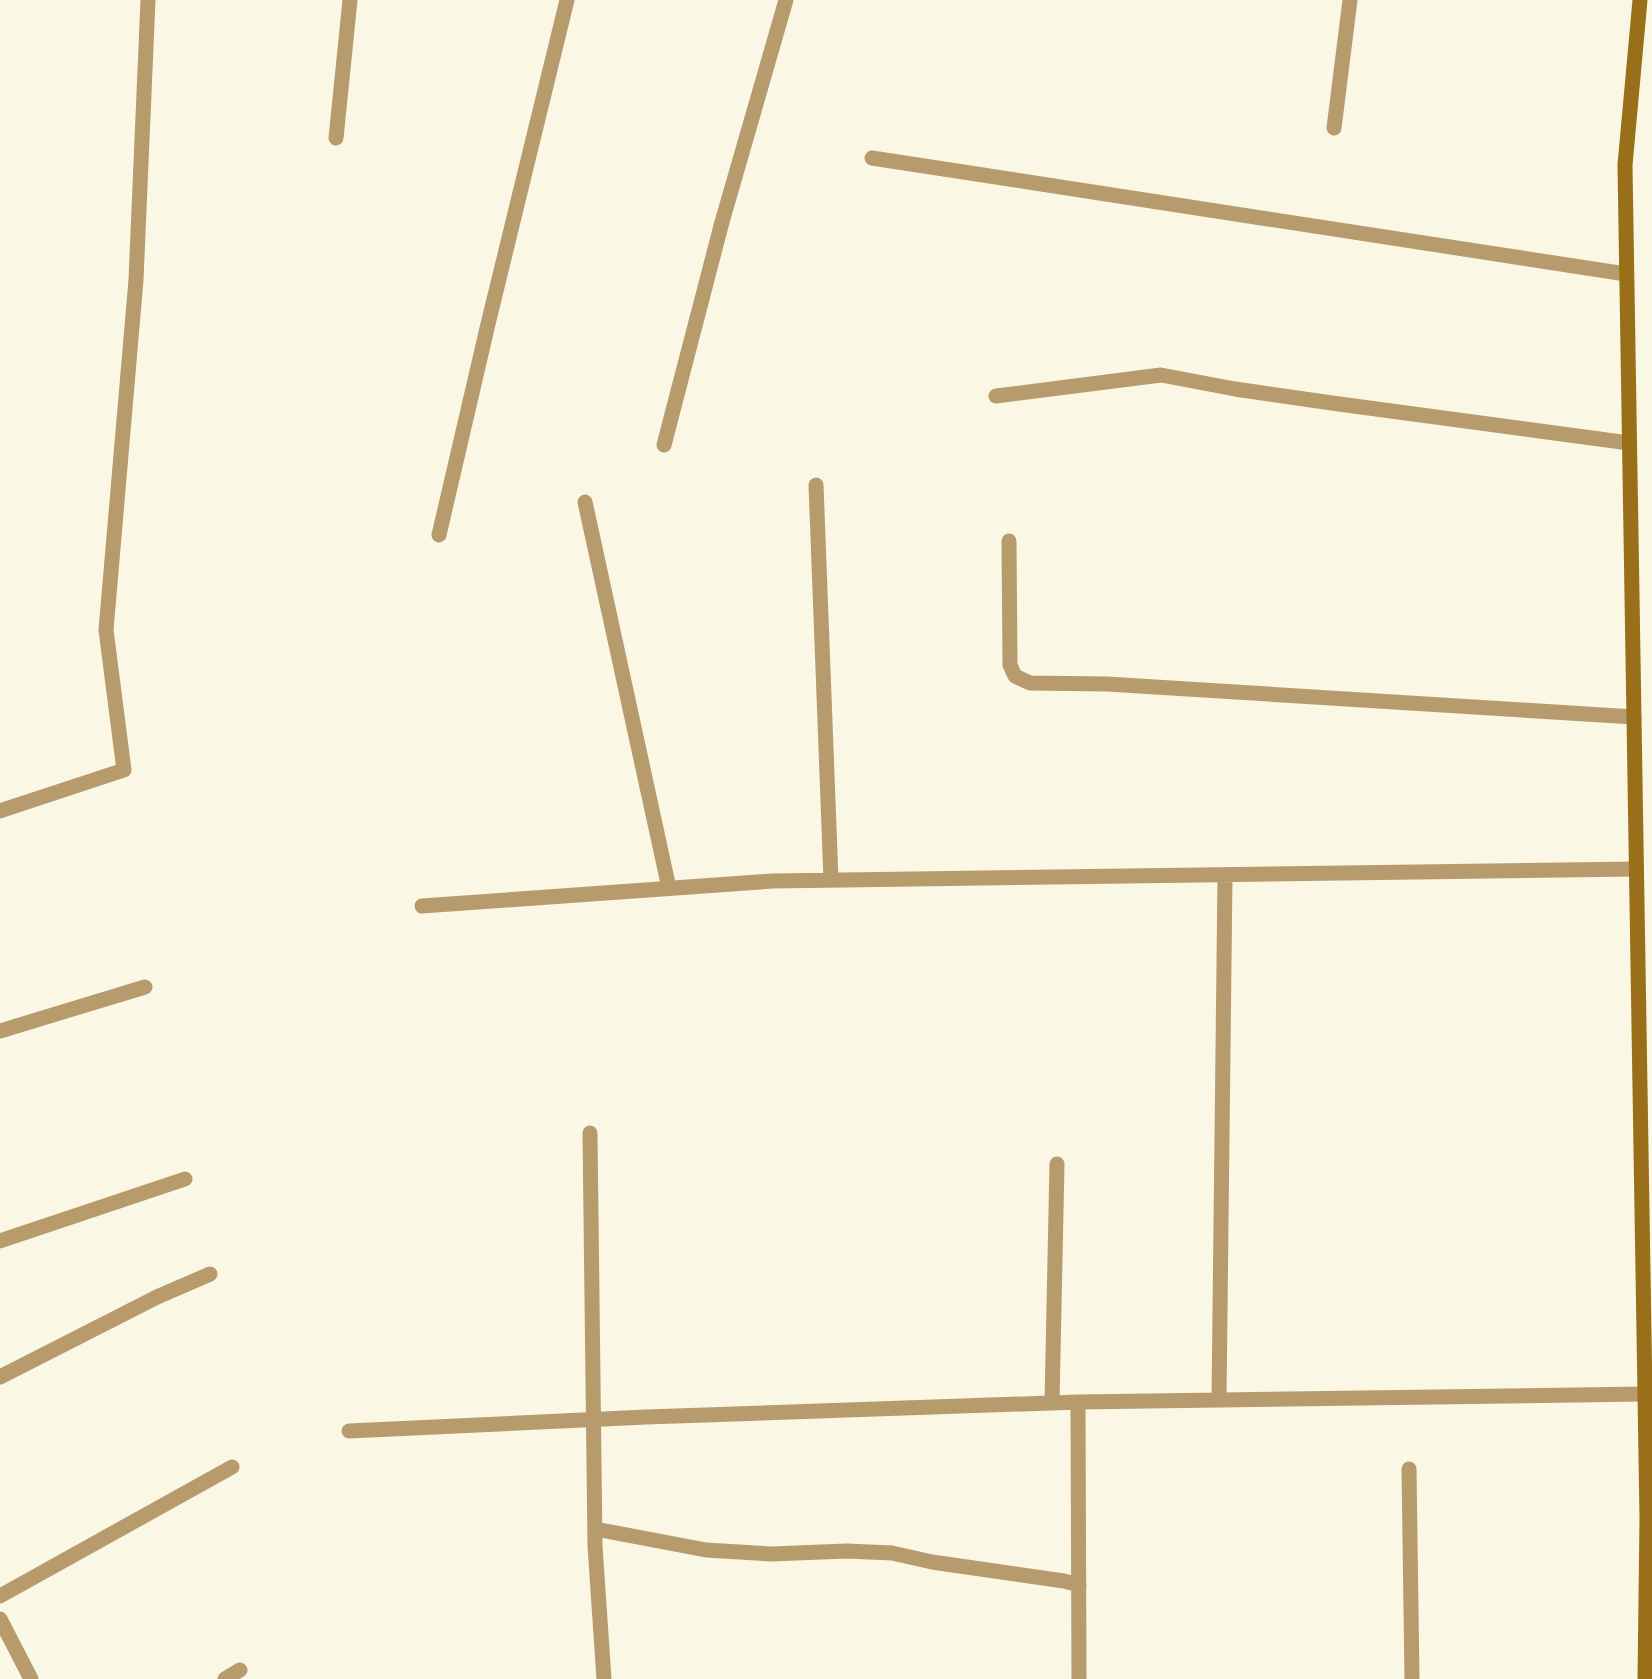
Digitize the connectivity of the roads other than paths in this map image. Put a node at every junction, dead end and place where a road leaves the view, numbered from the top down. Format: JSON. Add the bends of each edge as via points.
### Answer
{"nodes":[{"id":1,"x":148,"y":0,"type":"edge"},
{"id":2,"x":350,"y":0,"type":"edge"},
{"id":3,"x":567,"y":0,"type":"edge"},
{"id":4,"x":786,"y":0,"type":"edge"},
{"id":5,"x":1350,"y":0,"type":"edge"},
{"id":6,"x":1640,"y":0,"type":"edge"},
{"id":7,"x":1334,"y":128,"type":"dead end"},
{"id":8,"x":336,"y":138,"type":"dead end"},
{"id":9,"x":872,"y":158,"type":"dead end"},
{"id":10,"x":1626,"y":274,"type":"junction"},
{"id":11,"x":996,"y":396,"type":"dead end"},
{"id":12,"x":1629,"y":443,"type":"junction"},
{"id":13,"x":664,"y":445,"type":"dead end"},
{"id":14,"x":816,"y":485,"type":"dead end"},
{"id":15,"x":585,"y":502,"type":"dead end"},
{"id":16,"x":440,"y":535,"type":"dead end"},
{"id":17,"x":1009,"y":541,"type":"dead end"},
{"id":18,"x":1634,"y":717,"type":"junction"},
{"id":19,"x":0,"y":811,"type":"edge"},
{"id":20,"x":1636,"y":869,"type":"junction"},
{"id":21,"x":1224,"y":875,"type":"junction"},
{"id":22,"x":831,"y":880,"type":"junction"},
{"id":23,"x":669,"y":888,"type":"junction"},
{"id":24,"x":422,"y":906,"type":"dead end"},
{"id":25,"x":145,"y":987,"type":"dead end"},
{"id":26,"x":0,"y":1031,"type":"edge"},
{"id":27,"x":1646,"y":1105,"type":"edge"},
{"id":28,"x":591,"y":1133,"type":"dead end"},
{"id":29,"x":1058,"y":1164,"type":"dead end"},
{"id":30,"x":185,"y":1179,"type":"dead end"},
{"id":31,"x":0,"y":1241,"type":"edge"},
{"id":32,"x":210,"y":1274,"type":"dead end"},
{"id":33,"x":0,"y":1375,"type":"edge"},
{"id":34,"x":1645,"y":1394,"type":"junction"},
{"id":35,"x":1218,"y":1400,"type":"junction"},
{"id":36,"x":1078,"y":1402,"type":"junction"},
{"id":37,"x":1052,"y":1403,"type":"junction"},
{"id":38,"x":593,"y":1420,"type":"junction"},
{"id":39,"x":349,"y":1431,"type":"dead end"},
{"id":40,"x":232,"y":1467,"type":"dead end"},
{"id":41,"x":1409,"y":1469,"type":"dead end"},
{"id":42,"x":595,"y":1529,"type":"junction"},
{"id":43,"x":1078,"y":1585,"type":"junction"},
{"id":44,"x":0,"y":1596,"type":"edge"},
{"id":45,"x":0,"y":1619,"type":"edge"},
{"id":46,"x":240,"y":1670,"type":"dead end"},
{"id":47,"x":32,"y":1679,"type":"edge"},
{"id":48,"x":225,"y":1679,"type":"edge"},
{"id":49,"x":604,"y":1679,"type":"edge"},
{"id":50,"x":1079,"y":1679,"type":"edge"},
{"id":51,"x":1412,"y":1679,"type":"edge"},
{"id":52,"x":1645,"y":1679,"type":"edge"}],
"edges":[{"from":1,"to":19,"type":"street","via":[[136,280],[106,630],[124,770]]},
{"from":2,"to":8,"type":"street"},
{"from":3,"to":16,"type":"street"},
{"from":4,"to":13,"type":"street","via":[[722,222]]},
{"from":5,"to":7,"type":"street"},
{"from":6,"to":10,"type":"street","via":[[1624,165]]},
{"from":9,"to":10,"type":"street"},
{"from":10,"to":12,"type":"street"},
{"from":11,"to":12,"type":"street","via":[[1161,375],[1305,399]]},
{"from":12,"to":18,"type":"street"},
{"from":14,"to":22,"type":"street"},
{"from":15,"to":23,"type":"street"},
{"from":17,"to":18,"type":"street","via":[[1010,664],[1015,676],[1030,683],[1107,684]]},
{"from":18,"to":20,"type":"street"},
{"from":20,"to":21,"type":"street"},
{"from":20,"to":27,"type":"street"},
{"from":21,"to":22,"type":"street"},
{"from":21,"to":35,"type":"street"},
{"from":22,"to":23,"type":"street"},
{"from":23,"to":24,"type":"street"},
{"from":25,"to":26,"type":"street"},
{"from":27,"to":34,"type":"street"},
{"from":28,"to":38,"type":"street"},
{"from":29,"to":37,"type":"street"},
{"from":30,"to":31,"type":"street"},
{"from":32,"to":33,"type":"street"},
{"from":34,"to":35,"type":"street"},
{"from":34,"to":52,"type":"street"},
{"from":35,"to":36,"type":"street"},
{"from":36,"to":37,"type":"street"},
{"from":36,"to":43,"type":"street"},
{"from":37,"to":38,"type":"street"},
{"from":38,"to":39,"type":"street"},
{"from":38,"to":42,"type":"street"},
{"from":40,"to":44,"type":"street"},
{"from":41,"to":51,"type":"street"},
{"from":42,"to":43,"type":"street","via":[[706,1550],[892,1553]]},
{"from":42,"to":49,"type":"street"},
{"from":43,"to":50,"type":"street"},
{"from":45,"to":47,"type":"street"},
{"from":46,"to":48,"type":"street"}]}
